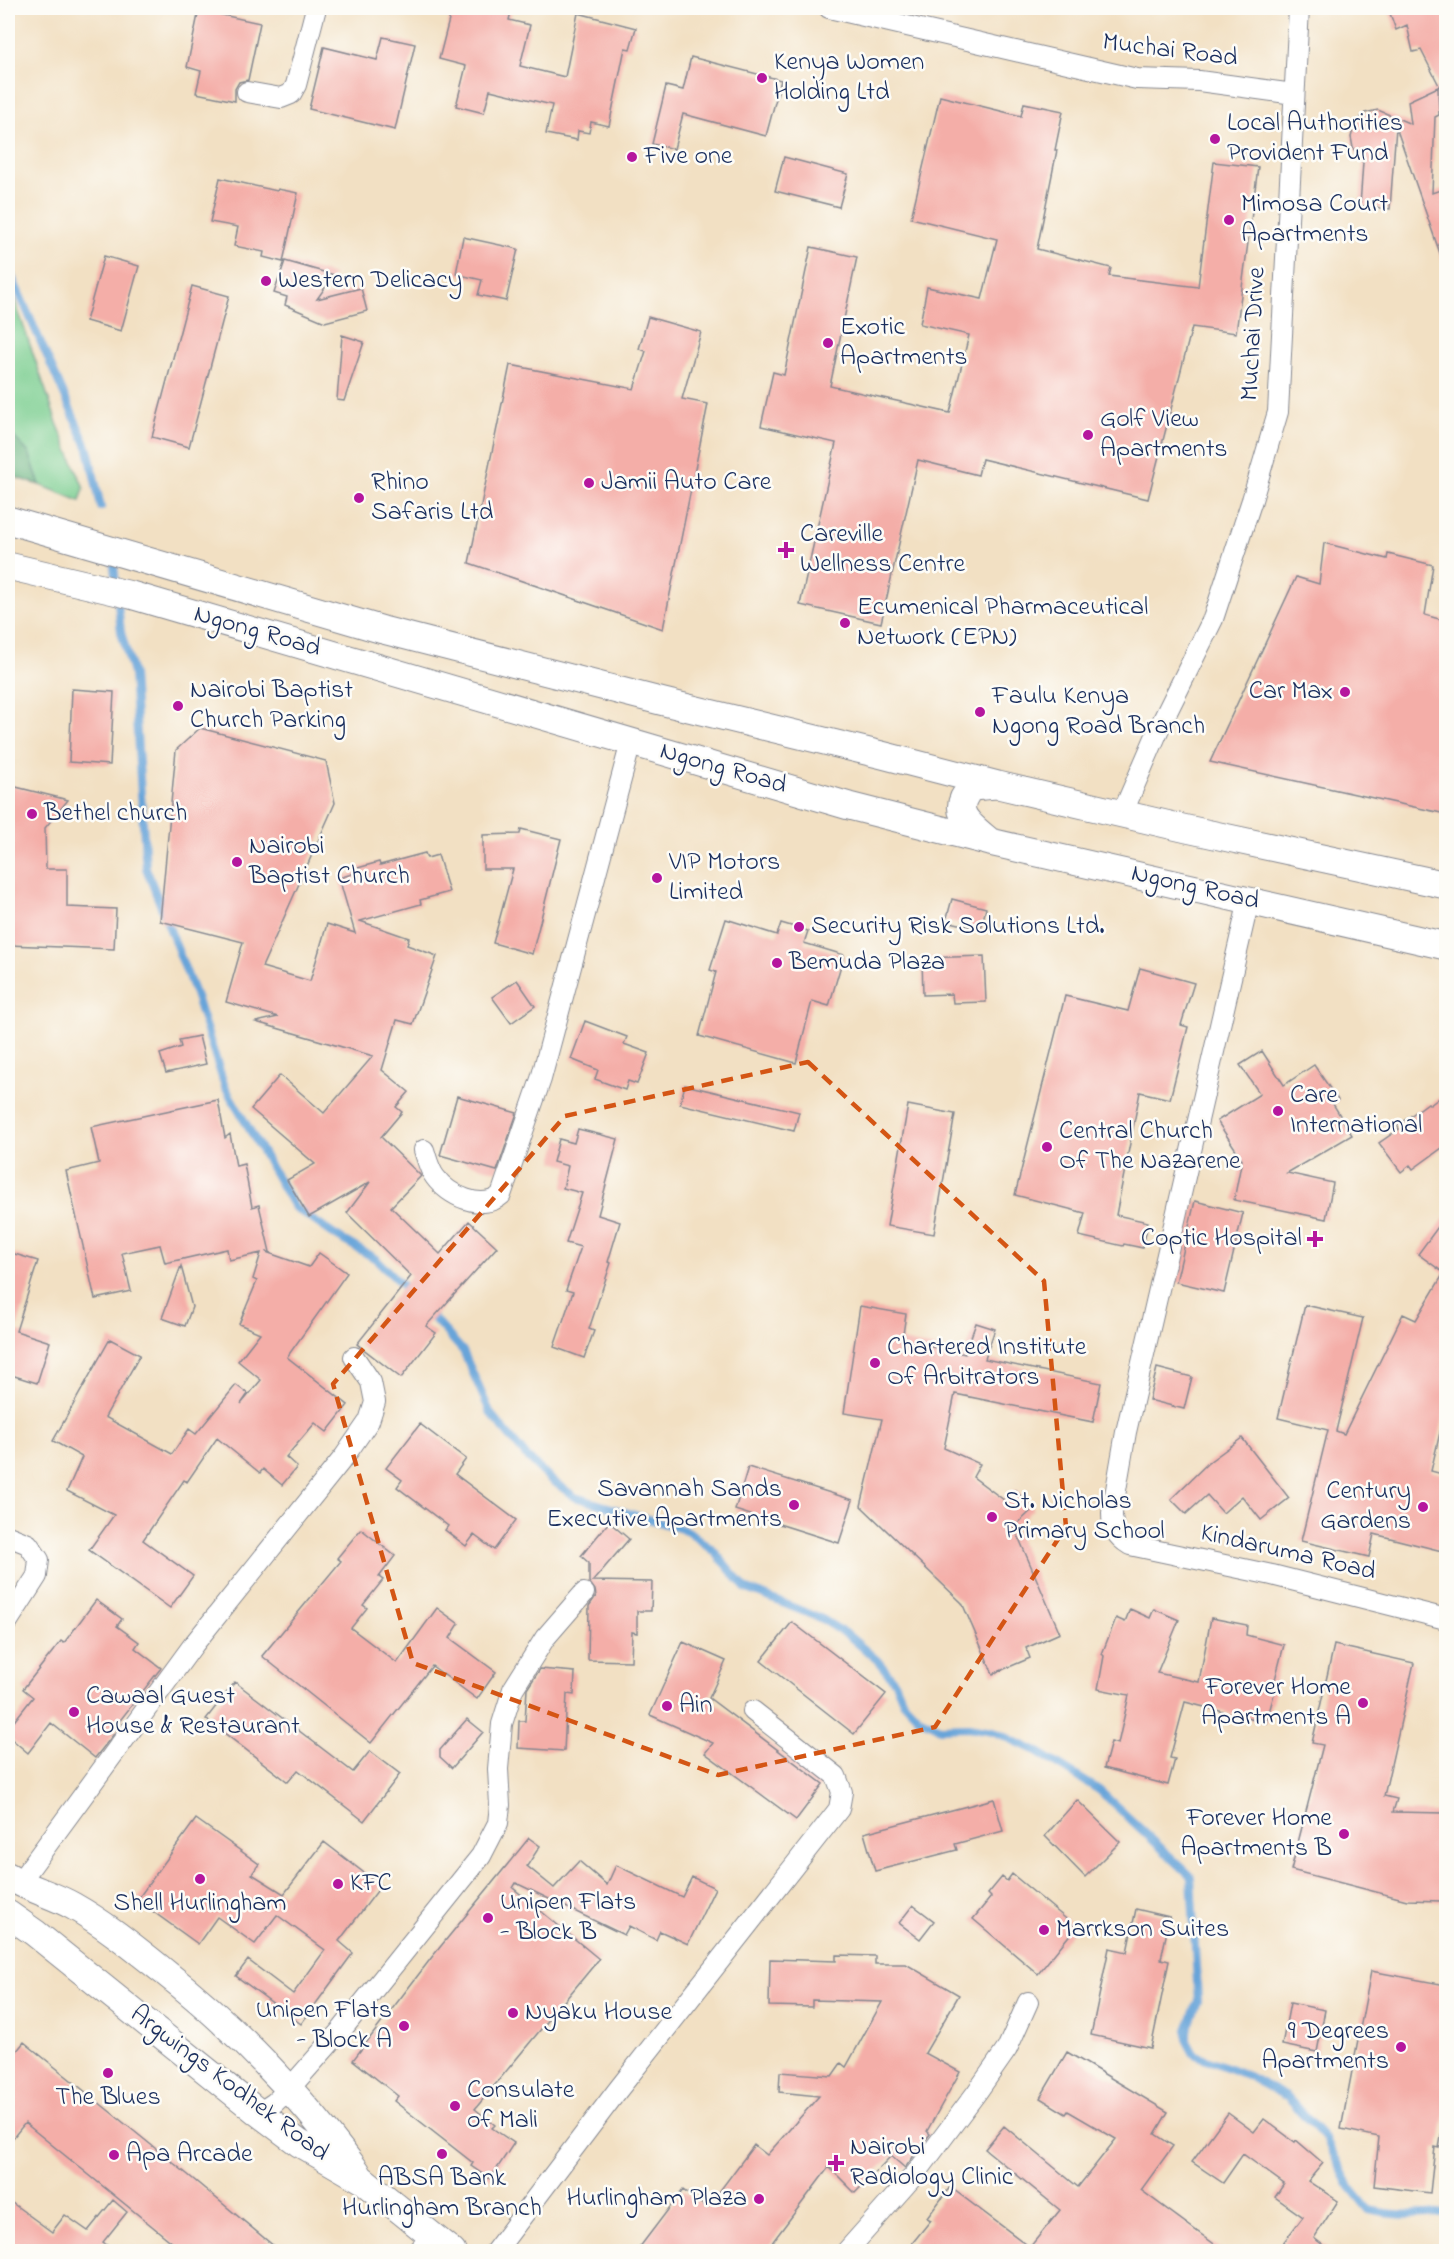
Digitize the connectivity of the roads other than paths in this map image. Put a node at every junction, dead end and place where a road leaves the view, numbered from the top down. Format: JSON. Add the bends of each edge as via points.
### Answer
{"nodes":[{"id":1,"x":316,"y":8,"type":"edge"},
{"id":2,"x":829,"y":8,"type":"edge"},
{"id":3,"x":1299,"y":8,"type":"edge"},
{"id":4,"x":247,"y":92,"type":"dead end"},
{"id":5,"x":1294,"y":94,"type":"junction"},
{"id":6,"x":8,"y":520,"type":"edge"},
{"id":7,"x":8,"y":566,"type":"edge"},
{"id":8,"x":631,"y":742,"type":"junction"},
{"id":9,"x":998,"y":785,"type":"junction"},
{"id":10,"x":1122,"y":814,"type":"junction"},
{"id":11,"x":990,"y":842,"type":"junction"},
{"id":12,"x":1441,"y":889,"type":"edge"},
{"id":13,"x":1249,"y":900,"type":"junction"},
{"id":14,"x":1442,"y":942,"type":"edge"},
{"id":15,"x":424,"y":1150,"type":"dead end"},
{"id":16,"x":354,"y":1357,"type":"dead end"},
{"id":17,"x":8,"y":1536,"type":"edge"},
{"id":18,"x":584,"y":1593,"type":"dead end"},
{"id":19,"x":1446,"y":1619,"type":"edge"},
{"id":20,"x":8,"y":1621,"type":"edge"},
{"id":21,"x":753,"y":1711,"type":"dead end"},
{"id":22,"x":13,"y":1879,"type":"edge"},
{"id":23,"x":8,"y":1914,"type":"edge"},
{"id":24,"x":1028,"y":2002,"type":"dead end"},
{"id":25,"x":290,"y":2088,"type":"junction"},
{"id":26,"x":259,"y":2113,"type":"junction"},
{"id":27,"x":363,"y":2180,"type":"junction"},
{"id":28,"x":434,"y":2246,"type":"edge"},
{"id":29,"x":495,"y":2252,"type":"edge"},
{"id":30,"x":846,"y":2252,"type":"edge"}],
"edges":[{"from":1,"to":4,"type":"street","via":[[291,94],[281,98]]},
{"from":2,"to":5,"type":"street","name":"Muchai Road","via":[[1137,78],[1199,81]]},
{"from":3,"to":5,"type":"street","name":"Muchai Drive"},
{"from":5,"to":10,"type":"street","name":"Muchai Drive","via":[[1278,412],[1212,619]]},
{"from":6,"to":9,"type":"main road","name":"Ngong Road","via":[[383,630]]},
{"from":7,"to":8,"type":"main road","name":"Ngong Road","via":[[131,595]]},
{"from":8,"to":11,"type":"main road","name":"Ngong Road","via":[[849,806]]},
{"from":8,"to":15,"type":"street","via":[[541,1079],[501,1195],[486,1203],[454,1195],[433,1174]]},
{"from":9,"to":10,"type":"main road","name":"Ngong Road"},
{"from":9,"to":11,"type":"main road","via":[[972,787],[963,796],[961,807],[968,823]]},
{"from":10,"to":12,"type":"main road","name":"Ngong Road"},
{"from":11,"to":13,"type":"main road","name":"Ngong Road"},
{"from":13,"to":14,"type":"main road","name":"Ngong Road"},
{"from":13,"to":19,"type":"street","name":"Kindaruma Road","via":[[1126,1432],[1112,1526],[1119,1538],[1130,1545],[1272,1575]]},
{"from":16,"to":22,"type":"street","via":[[371,1382],[375,1402],[369,1421]]},
{"from":17,"to":20,"type":"street","via":[[28,1544],[39,1560],[37,1576]]},
{"from":18,"to":25,"type":"street","via":[[545,1638],[513,1689],[502,1724],[498,1823],[480,1856],[344,2028]]},
{"from":21,"to":29,"type":"street","via":[[836,1776],[842,1792],[839,1809]]},
{"from":22,"to":25,"type":"main road","via":[[73,1906],[130,1943],[190,1991]]},
{"from":23,"to":26,"type":"main road","name":"Argwings Kodhek Road"},
{"from":24,"to":30,"type":"street","via":[[1007,2049],[977,2092],[917,2172]]},
{"from":25,"to":26,"type":"street"},
{"from":25,"to":27,"type":"main road"},
{"from":26,"to":27,"type":"main road","name":"Argwings Kodhek Road","via":[[299,2143]]},
{"from":27,"to":28,"type":"main road","name":"Argwings Kodhek Road"}]}
